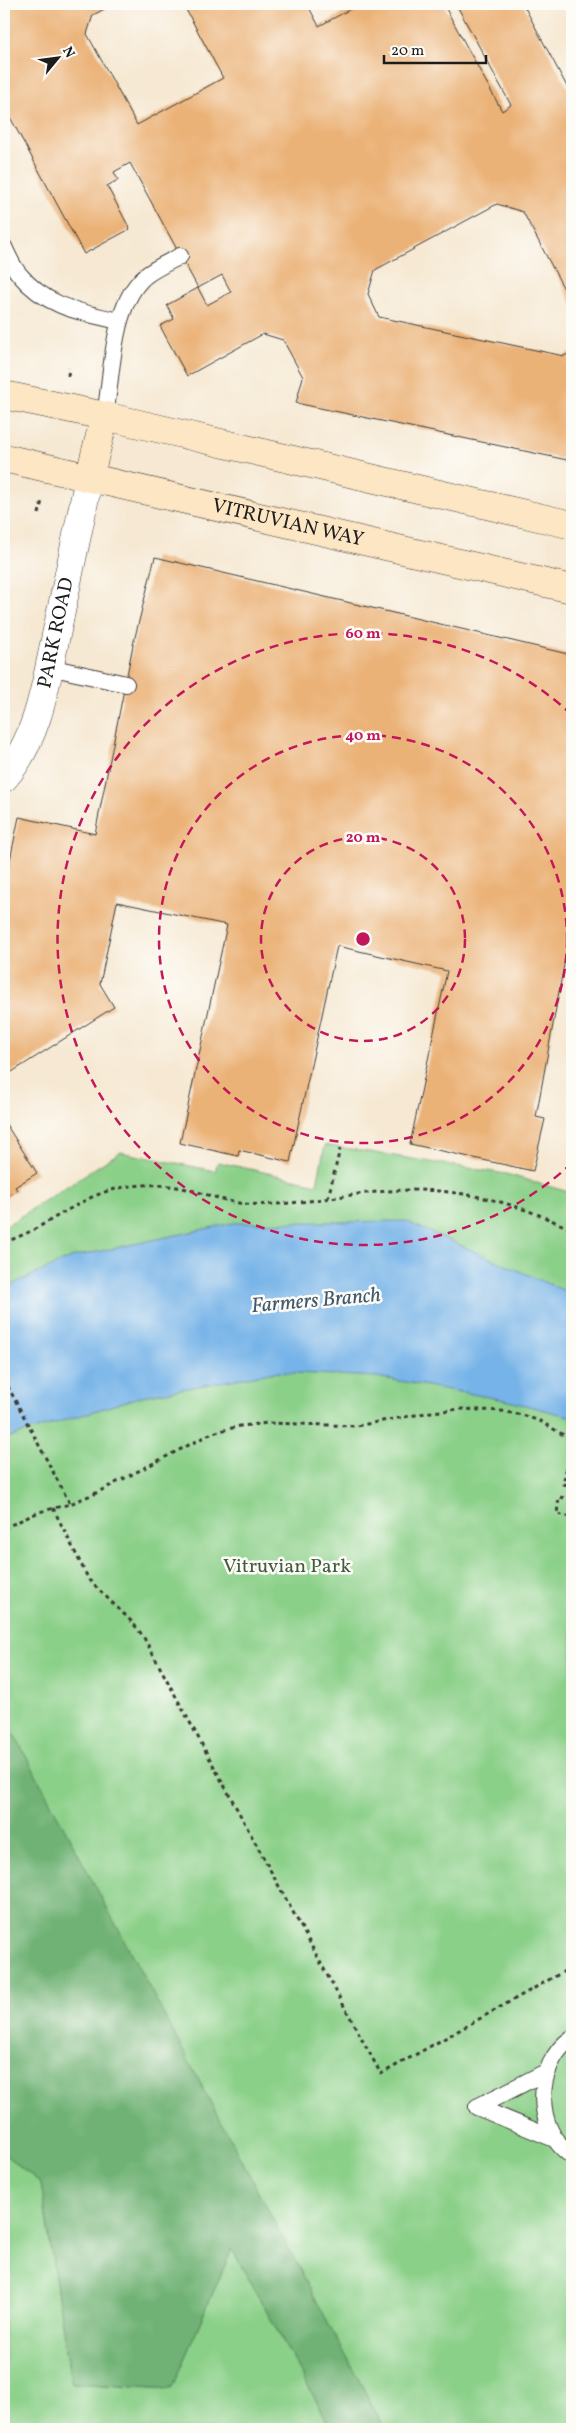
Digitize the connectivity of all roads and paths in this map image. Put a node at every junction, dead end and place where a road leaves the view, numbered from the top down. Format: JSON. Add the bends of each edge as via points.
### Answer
{"nodes":[{"id":1,"x":4,"y":247,"type":"edge"},
{"id":2,"x":180,"y":256,"type":"dead end"},
{"id":3,"x":119,"y":321,"type":"junction"},
{"id":4,"x":4,"y":395,"type":"edge"},
{"id":5,"x":105,"y":416,"type":"junction"},
{"id":6,"x":4,"y":458,"type":"edge"},
{"id":7,"x":89,"y":478,"type":"junction"},
{"id":8,"x":572,"y":525,"type":"edge"},
{"id":9,"x":572,"y":589,"type":"edge"},
{"id":10,"x":49,"y":667,"type":"junction"},
{"id":11,"x":126,"y":684,"type":"dead end"},
{"id":12,"x":4,"y":778,"type":"edge"},
{"id":13,"x":340,"y":1149,"type":"dead end"},
{"id":14,"x":328,"y":1198,"type":"junction"},
{"id":15,"x":572,"y":1230,"type":"edge"},
{"id":16,"x":4,"y":1242,"type":"edge"},
{"id":17,"x":4,"y":1379,"type":"edge"},
{"id":18,"x":572,"y":1440,"type":"edge"},
{"id":19,"x":572,"y":1445,"type":"edge"},
{"id":20,"x":572,"y":1486,"type":"edge"},
{"id":21,"x":572,"y":1499,"type":"edge"},
{"id":22,"x":70,"y":1504,"type":"junction"},
{"id":23,"x":53,"y":1508,"type":"junction"},
{"id":24,"x":572,"y":1517,"type":"edge"},
{"id":25,"x":4,"y":1528,"type":"edge"},
{"id":26,"x":572,"y":1959,"type":"edge"},
{"id":27,"x":571,"y":1968,"type":"edge"},
{"id":28,"x":572,"y":2038,"type":"edge"},
{"id":29,"x":548,"y":2071,"type":"junction"},
{"id":30,"x":556,"y":2140,"type":"junction"},
{"id":31,"x":572,"y":2156,"type":"edge"}],
"edges":[{"from":1,"to":3,"type":"lane","via":[[18,274],[45,299],[74,311]]},
{"from":2,"to":3,"type":"lane","via":[[142,278],[129,296]]},
{"from":3,"to":5,"type":"lane"},
{"from":4,"to":5,"type":"main road"},
{"from":5,"to":7,"type":"main road"},
{"from":5,"to":8,"type":"main road"},
{"from":6,"to":7,"type":"main road","name":"VITRUVIAN WAY"},
{"from":7,"to":9,"type":"main road","name":"VITRUVIAN WAY"},
{"from":7,"to":10,"type":"street","name":"PARK ROAD"},
{"from":10,"to":11,"type":"lane"},
{"from":10,"to":12,"type":"street","name":"PARK ROAD","via":[[33,731],[14,767]]},
{"from":13,"to":14,"type":"path"},
{"from":14,"to":15,"type":"path","via":[[389,1191],[457,1193],[490,1198]]},
{"from":14,"to":16,"type":"path","via":[[244,1204],[161,1184],[138,1185],[99,1194],[42,1227]]},
{"from":17,"to":22,"type":"path"},
{"from":18,"to":22,"type":"path","via":[[540,1421],[522,1415],[461,1409],[356,1426],[240,1426],[205,1436]]},
{"from":19,"to":20,"type":"path","via":[[564,1484]]},
{"from":21,"to":24,"type":"path","via":[[559,1497],[558,1514]]},
{"from":22,"to":23,"type":"path"},
{"from":23,"to":25,"type":"path"},
{"from":23,"to":27,"type":"path","via":[[89,1580],[143,1636],[381,2074]]},
{"from":26,"to":27,"type":"path"},
{"from":28,"to":29,"type":"lane","via":[[556,2054]]},
{"from":29,"to":30,"type":"lane","via":[[543,2088],[544,2107]]},
{"from":29,"to":30,"type":"lane","via":[[477,2107]]},
{"from":30,"to":31,"type":"lane"}]}
